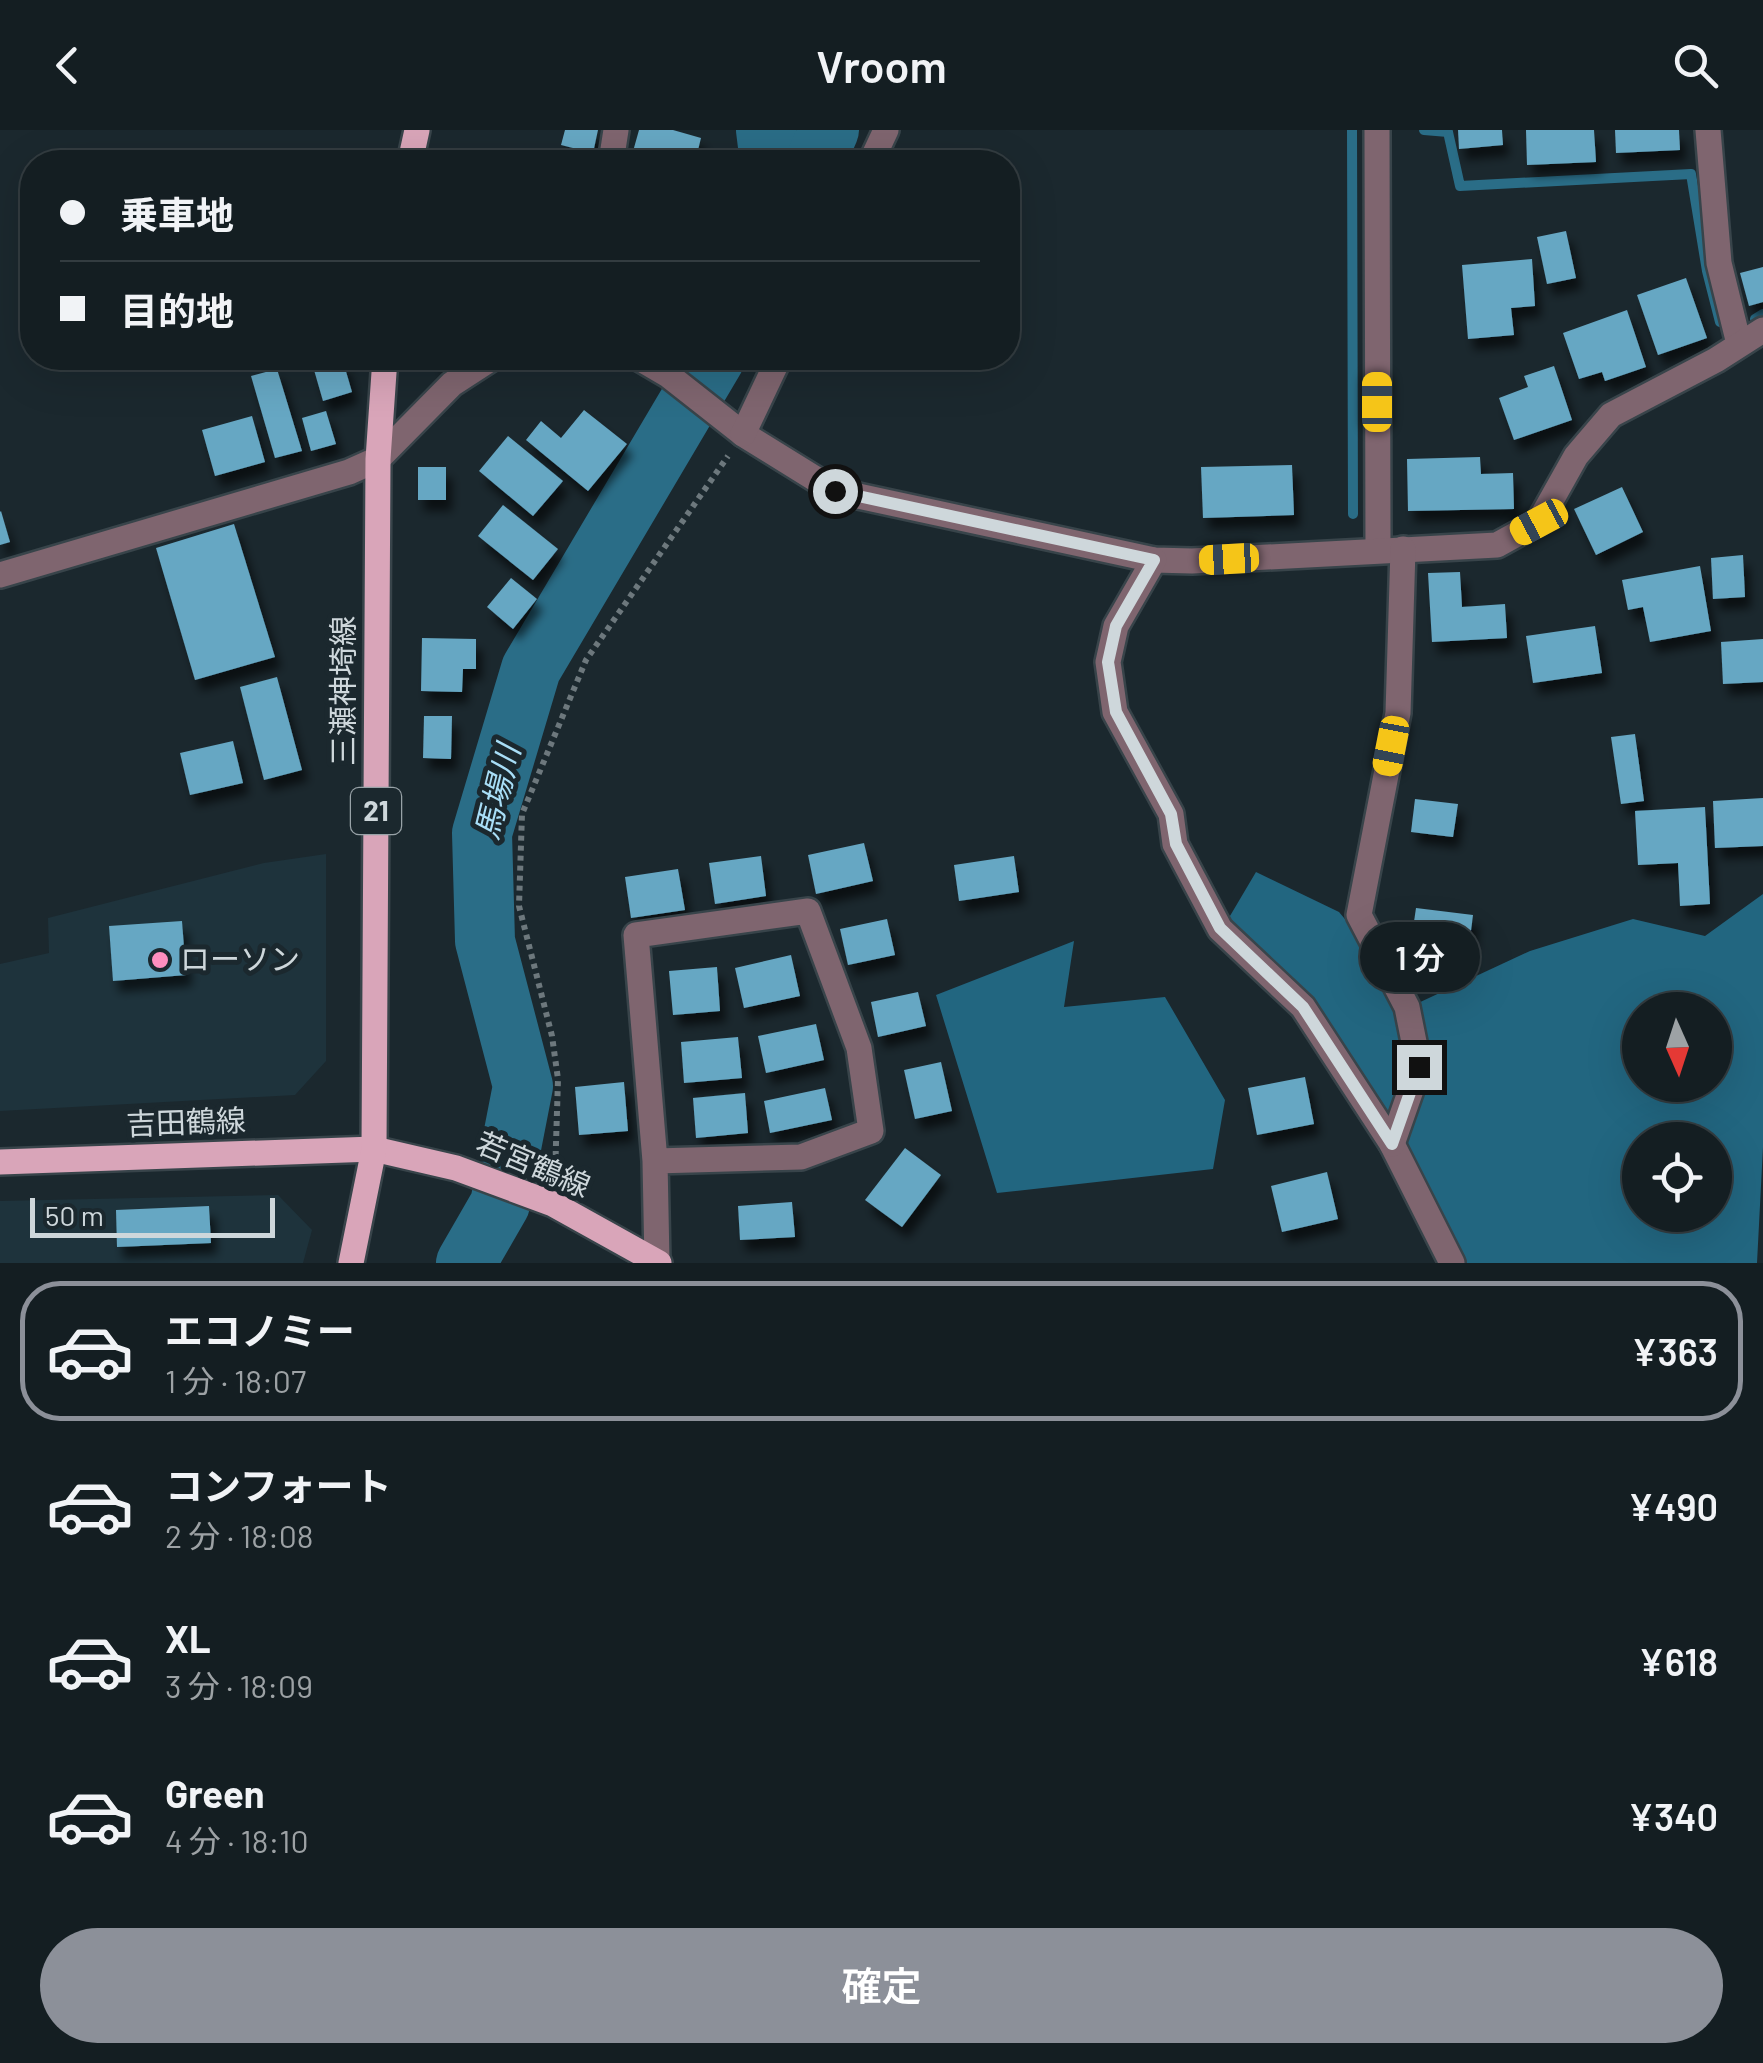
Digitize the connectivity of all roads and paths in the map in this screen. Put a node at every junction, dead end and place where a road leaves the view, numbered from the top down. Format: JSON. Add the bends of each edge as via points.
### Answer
{"nodes":[{"id":1,"x":1377,"y":130,"type":"edge"},
{"id":2,"x":1708,"y":130,"type":"edge"},
{"id":3,"x":1763,"y":330,"type":"edge"},
{"id":4,"x":1739,"y":344,"type":"junction"},
{"id":5,"x":384,"y":370,"type":"edge"},
{"id":6,"x":474,"y":370,"type":"edge"},
{"id":7,"x":659,"y":370,"type":"edge"},
{"id":8,"x":773,"y":370,"type":"edge"},
{"id":9,"x":743,"y":434,"type":"junction"},
{"id":10,"x":378,"y":459,"type":"junction"},
{"id":11,"x":1390,"y":549,"type":"junction"},
{"id":12,"x":1154,"y":560,"type":"junction"},
{"id":13,"x":0,"y":575,"type":"edge"},
{"id":14,"x":1392,"y":1144,"type":"junction"},
{"id":15,"x":374,"y":1149,"type":"junction"},
{"id":16,"x":655,"y":1161,"type":"junction"},
{"id":17,"x":0,"y":1162,"type":"edge"},
{"id":18,"x":554,"y":1204,"type":"junction"},
{"id":19,"x":658,"y":1262,"type":"edge"},
{"id":20,"x":350,"y":1263,"type":"edge"},
{"id":21,"x":1452,"y":1263,"type":"edge"}],
"edges":[{"from":1,"to":11,"type":"street"},
{"from":2,"to":4,"type":"street","via":[[1719,263]]},
{"from":3,"to":4,"type":"street"},
{"from":4,"to":11,"type":"street","via":[[1610,415],[1576,456],[1539,522],[1497,545]]},
{"from":5,"to":10,"type":"main road","name":"三瀬神埼線","number":"21"},
{"from":6,"to":10,"type":"street"},
{"from":7,"to":9,"type":"street"},
{"from":8,"to":9,"type":"street"},
{"from":9,"to":12,"type":"street","via":[[835,491]]},
{"from":9,"to":18,"type":"path","via":[[586,660],[522,814],[519,906],[558,1079]]},
{"from":10,"to":13,"type":"street"},
{"from":10,"to":15,"type":"main road","name":"三瀬神埼線","number":"21"},
{"from":11,"to":12,"type":"street"},
{"from":11,"to":14,"type":"street","via":[[1398,713],[1359,915],[1407,1008],[1419,1067]]},
{"from":12,"to":14,"type":"street","via":[[1116,626],[1108,662],[1116,712],[1171,814],[1176,844],[1220,928],[1303,1007]]},
{"from":14,"to":21,"type":"street"},
{"from":15,"to":17,"type":"main road","name":"吉田鶴線"},
{"from":15,"to":18,"type":"main road","name":"若宮鶴線","via":[[456,1168]]},
{"from":15,"to":20,"type":"main road","name":"三瀬神埼線","number":"21"},
{"from":16,"to":16,"type":"street","via":[[800,1158],[871,1132],[859,1048],[808,911],[636,935]]},
{"from":16,"to":19,"type":"street"},
{"from":18,"to":19,"type":"main road","name":"若宮鶴線"}]}
